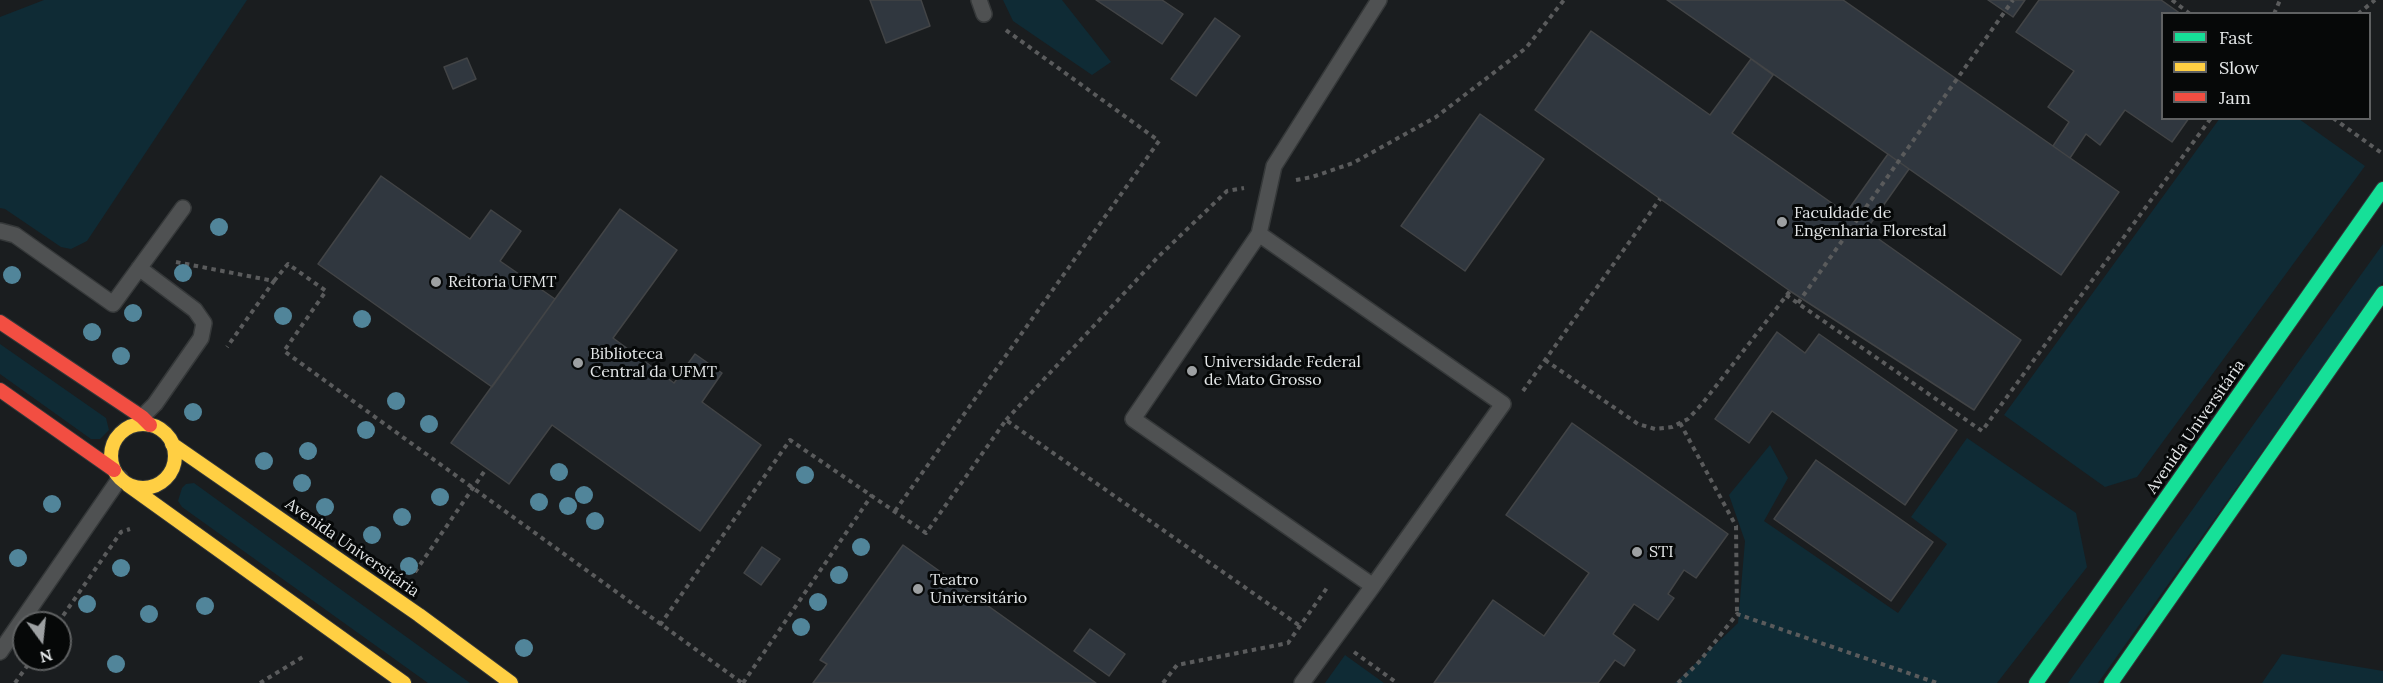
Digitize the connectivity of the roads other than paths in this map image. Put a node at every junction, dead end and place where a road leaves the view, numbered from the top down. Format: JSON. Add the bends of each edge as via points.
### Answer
{"nodes":[{"id":1,"x":1379,"y":0,"type":"edge"},
{"id":2,"x":2383,"y":189,"type":"edge"},
{"id":3,"x":183,"y":208,"type":"dead end"},
{"id":4,"x":0,"y":231,"type":"edge"},
{"id":5,"x":1259,"y":234,"type":"junction"},
{"id":6,"x":139,"y":268,"type":"junction"},
{"id":7,"x":2383,"y":293,"type":"edge"},
{"id":8,"x":0,"y":322,"type":"edge"},
{"id":9,"x":0,"y":390,"type":"edge"},
{"id":10,"x":146,"y":421,"type":"junction"},
{"id":11,"x":172,"y":444,"type":"junction"},
{"id":12,"x":121,"y":478,"type":"junction"},
{"id":13,"x":1373,"y":586,"type":"junction"},
{"id":14,"x":0,"y":652,"type":"edge"},
{"id":15,"x":404,"y":683,"type":"edge"},
{"id":16,"x":511,"y":683,"type":"edge"},
{"id":17,"x":1302,"y":683,"type":"edge"},
{"id":18,"x":2036,"y":683,"type":"edge"},
{"id":19,"x":2111,"y":683,"type":"edge"}],
"edges":[{"from":1,"to":5,"type":"lane","via":[[1274,166]]},
{"from":2,"to":18,"type":"street","name":"Avenida Universitária"},
{"from":3,"to":6,"type":"lane"},
{"from":4,"to":6,"type":"lane","via":[[15,235],[113,304]]},
{"from":5,"to":13,"type":"lane","via":[[1133,419]]},
{"from":5,"to":13,"type":"lane","via":[[1503,404]]},
{"from":6,"to":10,"type":"lane","via":[[195,310],[204,323],[201,338]]},
{"from":7,"to":19,"type":"street"},
{"from":8,"to":10,"type":"street","name":"Avenida Universitária"},
{"from":9,"to":12,"type":"street"},
{"from":10,"to":11,"type":"street","name":"Avenida Universitária","via":[[160,429]]},
{"from":10,"to":12,"type":"street","via":[[130,427],[115,441],[111,461]]},
{"from":11,"to":12,"type":"street","via":[[174,463],[164,480],[147,488]]},
{"from":11,"to":16,"type":"street","name":"Avenida Universitária"},
{"from":12,"to":14,"type":"lane"},
{"from":12,"to":15,"type":"street"},
{"from":13,"to":17,"type":"lane"}]}
